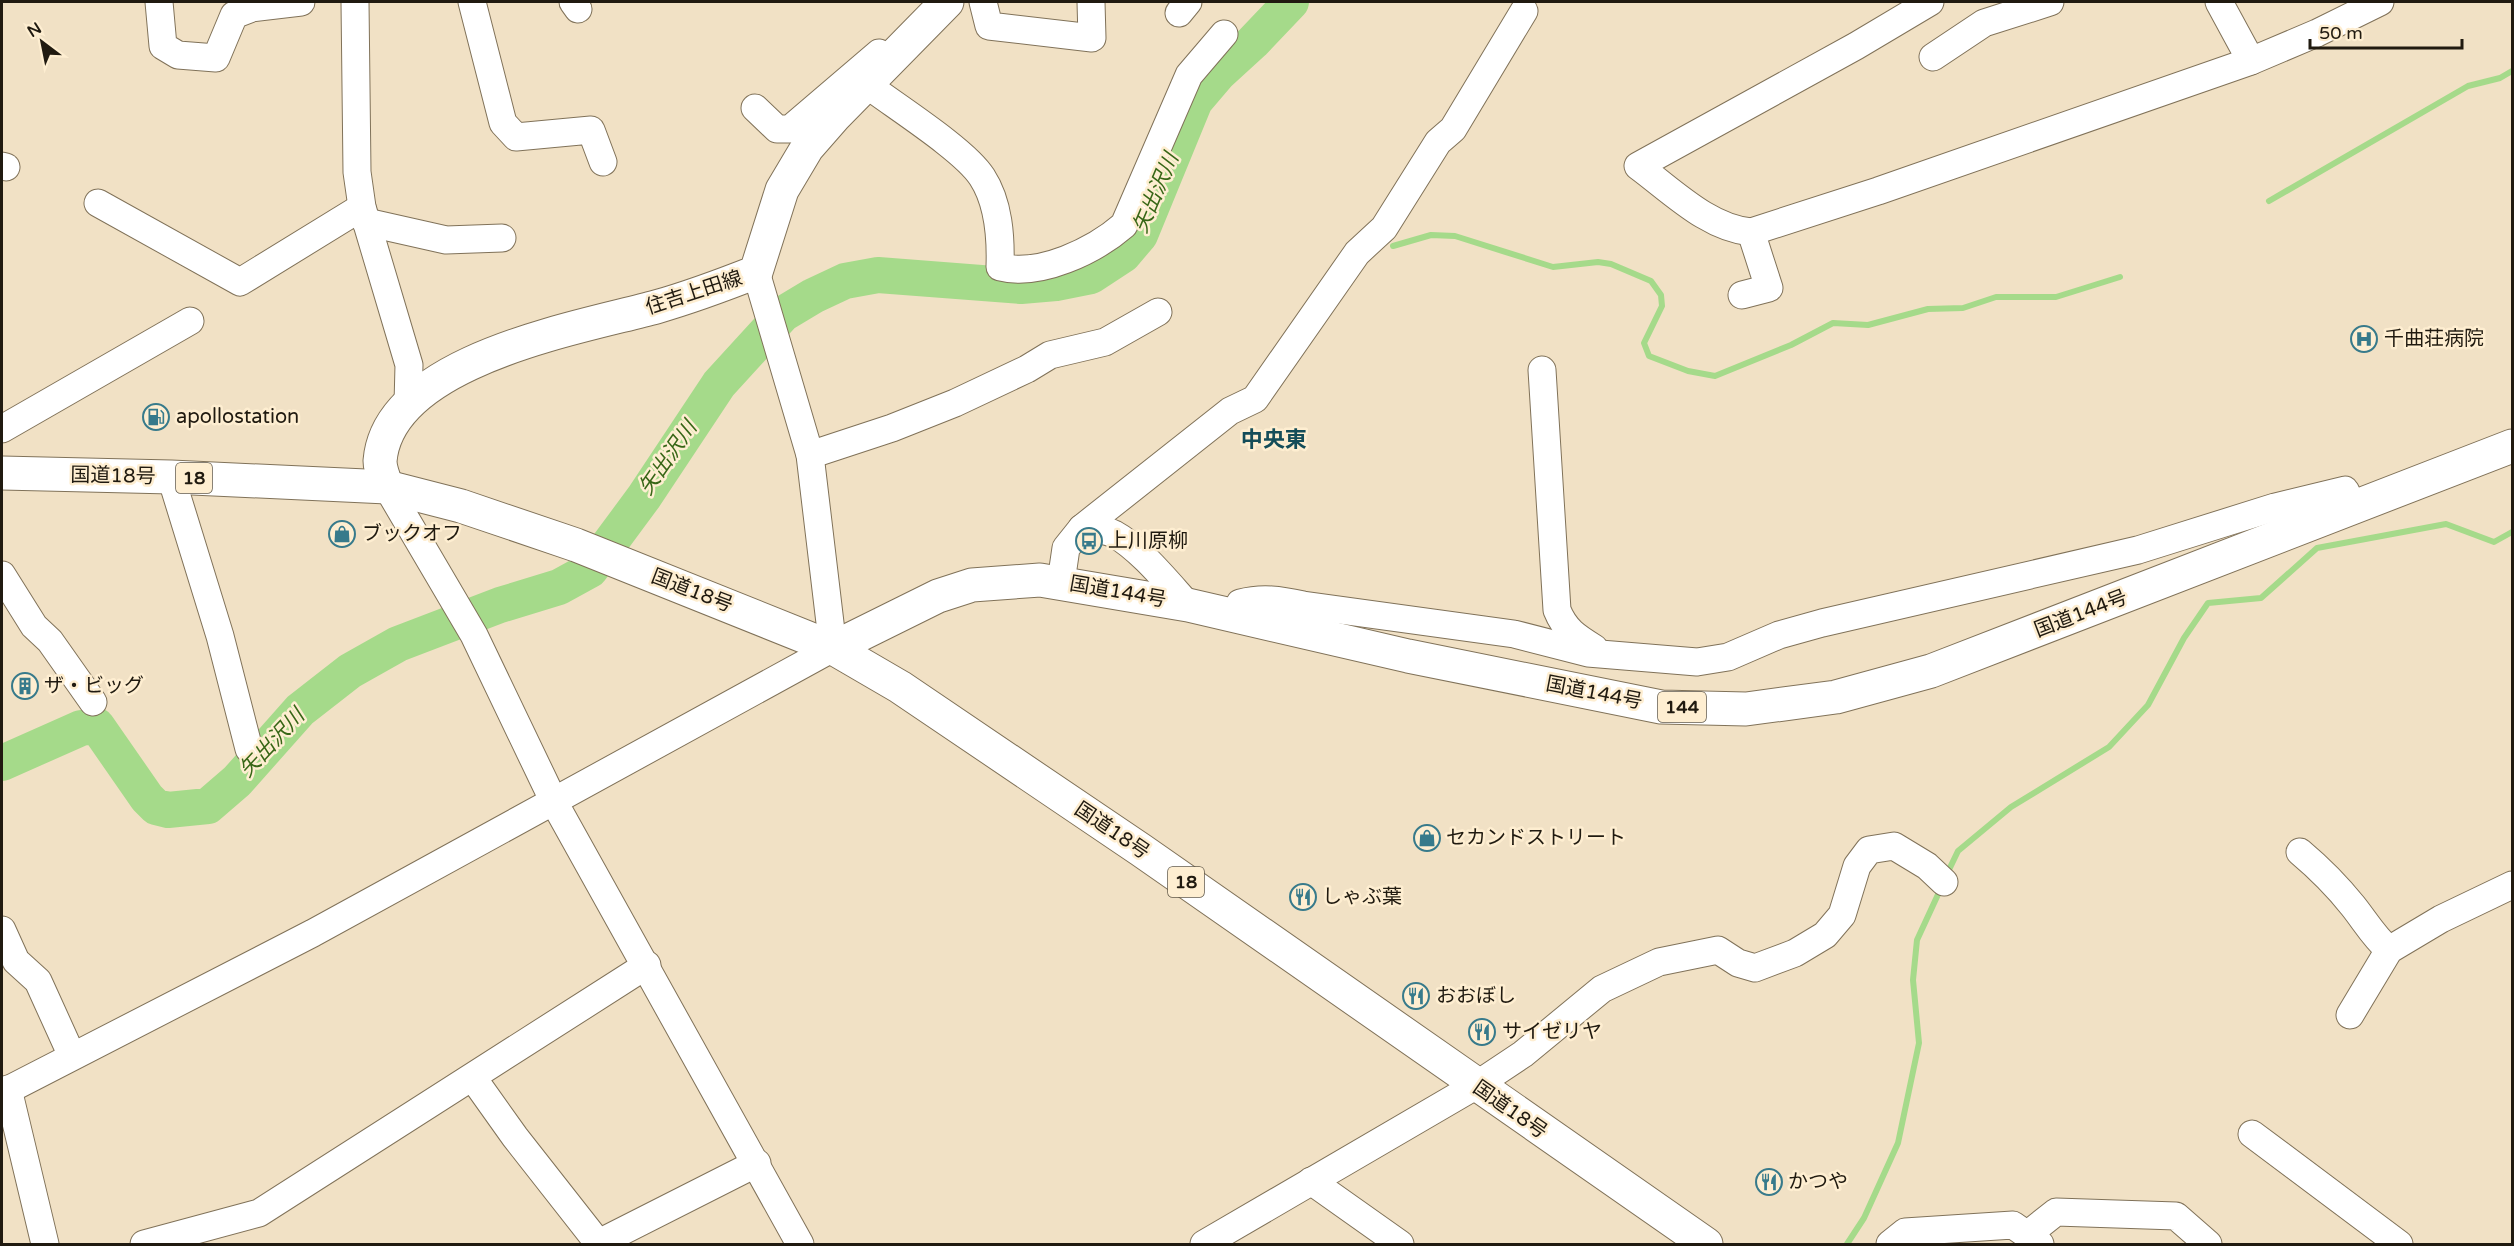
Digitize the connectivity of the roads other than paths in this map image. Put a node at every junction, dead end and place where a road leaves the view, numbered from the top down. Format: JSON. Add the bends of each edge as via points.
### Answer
{"nodes":[{"id":1,"x":159,"y":2,"type":"edge"},
{"id":2,"x":301,"y":2,"type":"edge"},
{"id":3,"x":355,"y":2,"type":"edge"},
{"id":4,"x":472,"y":2,"type":"edge"},
{"id":5,"x":947,"y":2,"type":"edge"},
{"id":6,"x":983,"y":2,"type":"edge"},
{"id":7,"x":1091,"y":2,"type":"edge"},
{"id":8,"x":1930,"y":2,"type":"edge"},
{"id":9,"x":2050,"y":2,"type":"edge"},
{"id":10,"x":2219,"y":2,"type":"edge"},
{"id":11,"x":2379,"y":2,"type":"edge"},
{"id":12,"x":1524,"y":11,"type":"dead end"},
{"id":13,"x":1224,"y":34,"type":"dead end"},
{"id":14,"x":906,"y":43,"type":"junction"},
{"id":15,"x":1933,"y":57,"type":"dead end"},
{"id":16,"x":2251,"y":61,"type":"junction"},
{"id":17,"x":859,"y":92,"type":"junction"},
{"id":18,"x":755,"y":108,"type":"dead end"},
{"id":19,"x":808,"y":114,"type":"junction"},
{"id":20,"x":603,"y":162,"type":"dead end"},
{"id":21,"x":98,"y":203,"type":"dead end"},
{"id":22,"x":364,"y":214,"type":"junction"},
{"id":23,"x":1751,"y":232,"type":"junction"},
{"id":24,"x":502,"y":238,"type":"dead end"},
{"id":25,"x":756,"y":272,"type":"junction"},
{"id":26,"x":1742,"y":295,"type":"dead end"},
{"id":27,"x":1158,"y":312,"type":"dead end"},
{"id":28,"x":190,"y":321,"type":"dead end"},
{"id":29,"x":1542,"y":370,"type":"dead end"},
{"id":30,"x":408,"y":404,"type":"junction"},
{"id":31,"x":2,"y":429,"type":"edge"},
{"id":32,"x":2512,"y":446,"type":"edge"},
{"id":33,"x":810,"y":455,"type":"junction"},
{"id":34,"x":2,"y":473,"type":"edge"},
{"id":35,"x":171,"y":477,"type":"junction"},
{"id":36,"x":387,"y":487,"type":"junction"},
{"id":37,"x":2352,"y":506,"type":"junction"},
{"id":38,"x":1082,"y":528,"type":"junction"},
{"id":39,"x":2,"y":574,"type":"edge"},
{"id":40,"x":1061,"y":582,"type":"junction"},
{"id":41,"x":1188,"y":605,"type":"junction"},
{"id":42,"x":1235,"y":615,"type":"junction"},
{"id":43,"x":833,"y":648,"type":"junction"},
{"id":44,"x":1602,"y":654,"type":"junction"},
{"id":45,"x":93,"y":702,"type":"dead end"},
{"id":46,"x":249,"y":749,"type":"dead end"},
{"id":47,"x":554,"y":802,"type":"junction"},
{"id":48,"x":2300,"y":852,"type":"dead end"},
{"id":49,"x":1944,"y":882,"type":"dead end"},
{"id":50,"x":2512,"y":885,"type":"edge"},
{"id":51,"x":2,"y":930,"type":"edge"},
{"id":52,"x":2389,"y":950,"type":"junction"},
{"id":53,"x":646,"y":965,"type":"junction"},
{"id":54,"x":2350,"y":1015,"type":"dead end"},
{"id":55,"x":72,"y":1056,"type":"junction"},
{"id":56,"x":473,"y":1078,"type":"junction"},
{"id":57,"x":1475,"y":1086,"type":"junction"},
{"id":58,"x":5,"y":1091,"type":"edge"},
{"id":59,"x":2252,"y":1134,"type":"dead end"},
{"id":60,"x":757,"y":1163,"type":"junction"},
{"id":61,"x":1311,"y":1181,"type":"junction"},
{"id":62,"x":2033,"y":1240,"type":"edge"},
{"id":63,"x":598,"y":1244,"type":"edge"},
{"id":64,"x":45,"y":1245,"type":"edge"},
{"id":65,"x":144,"y":1245,"type":"edge"},
{"id":66,"x":800,"y":1245,"type":"edge"},
{"id":67,"x":1204,"y":1245,"type":"edge"},
{"id":68,"x":1400,"y":1245,"type":"edge"},
{"id":69,"x":1706,"y":1245,"type":"edge"},
{"id":70,"x":1890,"y":1245,"type":"edge"},
{"id":71,"x":2208,"y":1245,"type":"edge"},
{"id":72,"x":2399,"y":1245,"type":"edge"}],
"edges":[{"from":1,"to":2,"type":"street","via":[[163,46],[178,55],[216,58],[234,15],[252,8]]},
{"from":3,"to":22,"type":"street","via":[[357,172]]},
{"from":4,"to":20,"type":"street","via":[[503,123],[516,137],[591,130]]},
{"from":5,"to":14,"type":"main road","name":"住吉上田線"},
{"from":6,"to":7,"type":"street","via":[[989,26],[1092,38]]},
{"from":8,"to":23,"type":"street","via":[[1638,166],[1715,223],[1734,231]]},
{"from":9,"to":15,"type":"street","via":[[1984,23]]},
{"from":10,"to":16,"type":"street"},
{"from":11,"to":16,"type":"street"},
{"from":12,"to":38,"type":"street","via":[[1453,129],[1438,142],[1384,228],[1357,253],[1255,399],[1230,411]]},
{"from":13,"to":17,"type":"street","via":[[1189,75],[1124,225],[1112,236],[1035,270],[1000,267],[1001,241],[992,198],[972,164]]},
{"from":14,"to":17,"type":"main road","name":"住吉上田線"},
{"from":14,"to":19,"type":"street","via":[[901,40],[888,45]]},
{"from":16,"to":23,"type":"street"},
{"from":17,"to":19,"type":"street","via":[[844,94]]},
{"from":17,"to":25,"type":"main road","name":"住吉上田線","via":[[807,148],[794,168],[782,190]]},
{"from":18,"to":19,"type":"street","via":[[783,130]]},
{"from":21,"to":22,"type":"street","via":[[240,282]]},
{"from":22,"to":24,"type":"street","via":[[446,240]]},
{"from":22,"to":30,"type":"street","via":[[409,365]]},
{"from":23,"to":26,"type":"street","via":[[1769,288]]},
{"from":25,"to":30,"type":"main road","name":"住吉上田線","via":[[706,292],[495,351],[445,377]]},
{"from":25,"to":33,"type":"street"},
{"from":27,"to":33,"type":"street","via":[[1105,342],[1050,354],[1027,369],[945,407]]},
{"from":28,"to":31,"type":"street"},
{"from":29,"to":44,"type":"street","via":[[1557,610],[1571,634]]},
{"from":30,"to":36,"type":"main road","name":"住吉上田線","via":[[386,434],[380,462]]},
{"from":32,"to":37,"type":"main road","name":"国道144号","number":"144"},
{"from":33,"to":43,"type":"street"},
{"from":34,"to":35,"type":"main road","name":"国道18号","number":"18"},
{"from":35,"to":36,"type":"main road","name":"国道18号","number":"18"},
{"from":35,"to":46,"type":"street","via":[[220,636]]},
{"from":36,"to":43,"type":"main road","name":"国道18号","number":"18","via":[[461,506],[576,545]]},
{"from":36,"to":47,"type":"street","via":[[474,635]]},
{"from":37,"to":42,"type":"main road","name":"国道144号","number":"144","via":[[1931,670],[1836,697],[1746,710],[1661,707],[1408,656]]},
{"from":37,"to":44,"type":"street","via":[[2344,490],[2138,550],[1822,623],[1779,635],[1728,657],[1697,662]]},
{"from":38,"to":40,"type":"street","via":[[1066,548]]},
{"from":38,"to":41,"type":"street","via":[[1102,529],[1115,535]]},
{"from":39,"to":45,"type":"street","via":[[34,626],[50,641]]},
{"from":40,"to":41,"type":"main road","name":"国道144号","number":"144"},
{"from":40,"to":43,"type":"main road","name":"国道144号","number":"144","via":[[1014,580],[972,585],[938,596]]},
{"from":41,"to":42,"type":"main road","name":"国道144号","number":"144"},
{"from":42,"to":44,"type":"street","via":[[1240,603],[1278,599],[1303,606],[1514,634]]},
{"from":43,"to":47,"type":"street"},
{"from":43,"to":57,"type":"main road","name":"国道18号","number":"18","via":[[900,687],[1141,850]]},
{"from":47,"to":53,"type":"street"},
{"from":47,"to":55,"type":"street","via":[[313,933]]},
{"from":48,"to":52,"type":"street","via":[[2319,868]]},
{"from":49,"to":57,"type":"street","via":[[1927,866],[1894,846],[1869,850],[1857,866],[1842,915],[1826,935],[1755,968],[1718,950],[1659,962],[1602,989],[1523,1054]]},
{"from":50,"to":52,"type":"street","via":[[2440,919]]},
{"from":51,"to":55,"type":"street","via":[[16,961],[38,981]]},
{"from":52,"to":54,"type":"street"},
{"from":53,"to":56,"type":"street"},
{"from":53,"to":60,"type":"street"},
{"from":55,"to":58,"type":"street"},
{"from":56,"to":63,"type":"street"},
{"from":56,"to":65,"type":"street","via":[[259,1213]]},
{"from":57,"to":61,"type":"street"},
{"from":57,"to":69,"type":"main road","name":"国道18号","number":"18"},
{"from":58,"to":64,"type":"street"},
{"from":59,"to":72,"type":"street"},
{"from":60,"to":63,"type":"street"},
{"from":60,"to":66,"type":"street"},
{"from":61,"to":67,"type":"street"},
{"from":61,"to":68,"type":"street"},
{"from":62,"to":70,"type":"street","via":[[2013,1225],[1905,1232]]},
{"from":62,"to":71,"type":"street","via":[[2056,1212],[2176,1215]]}]}
